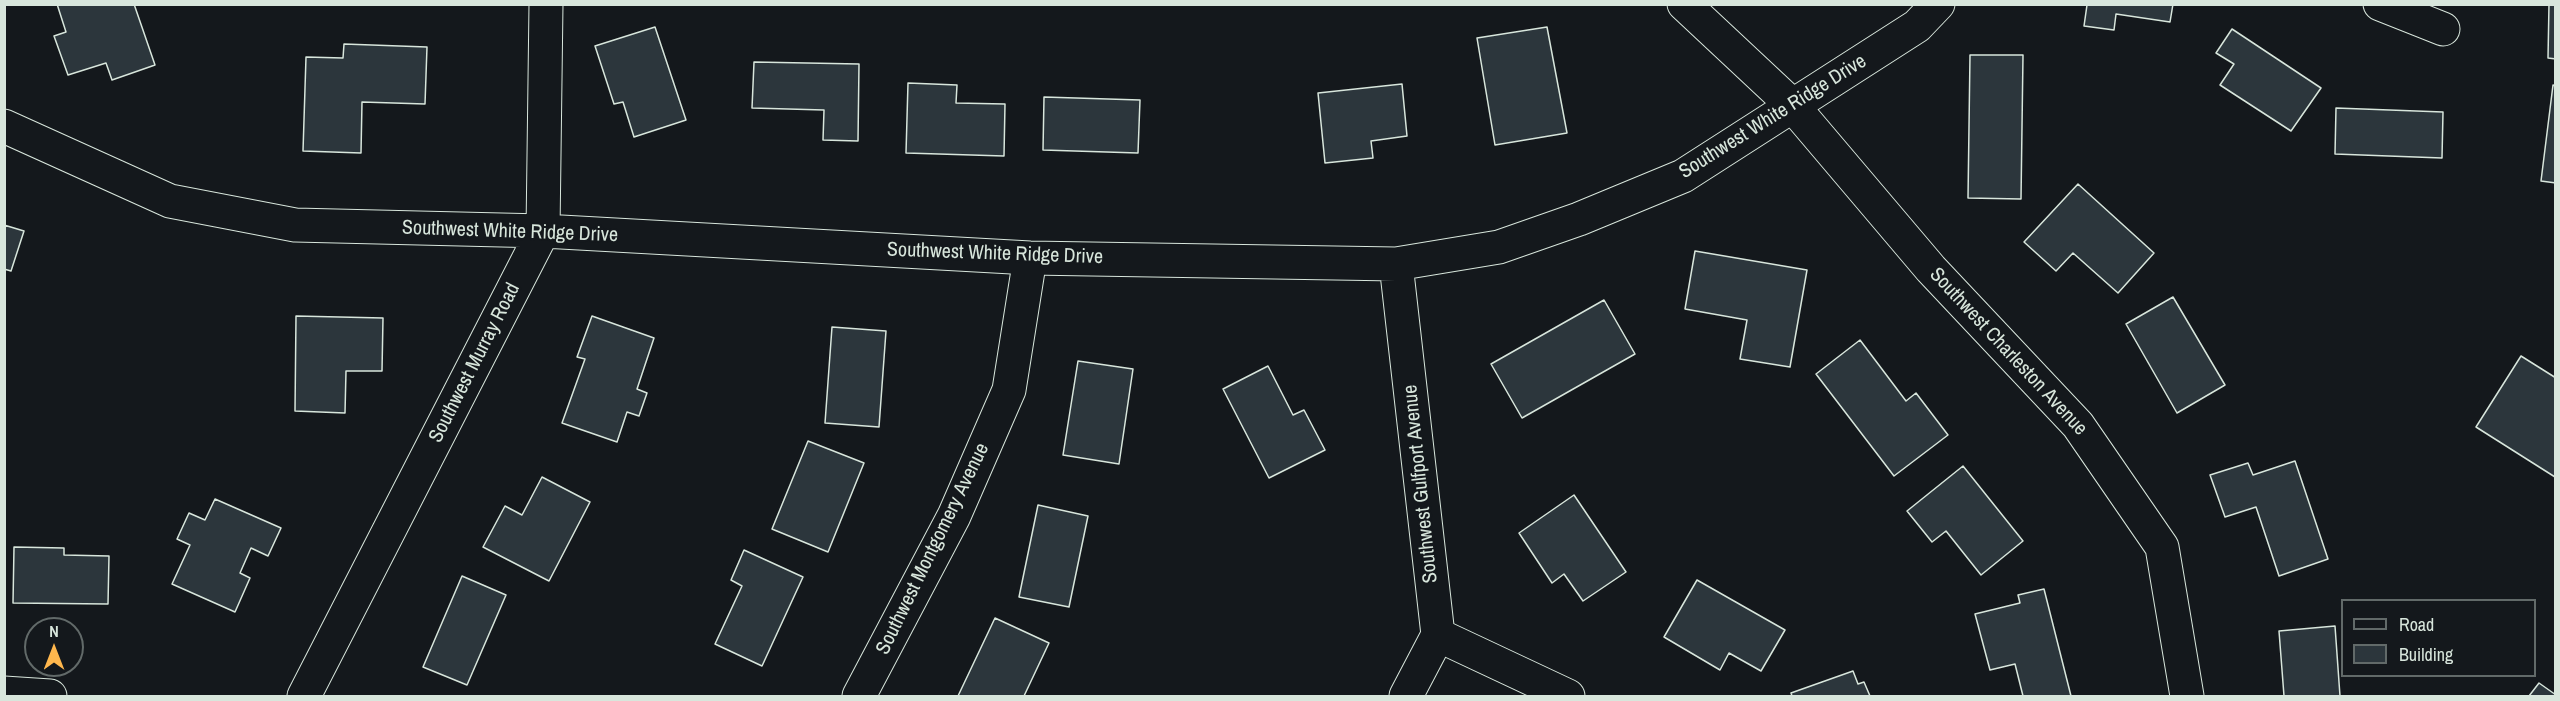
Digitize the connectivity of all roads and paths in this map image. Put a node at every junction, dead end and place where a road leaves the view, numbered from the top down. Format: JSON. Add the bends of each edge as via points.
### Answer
{"nodes":[{"id":1,"x":546,"y":4,"type":"edge"},
{"id":2,"x":1684,"y":4,"type":"edge"},
{"id":3,"x":1938,"y":4,"type":"edge"},
{"id":4,"x":2380,"y":4,"type":"edge"},
{"id":5,"x":2443,"y":28,"type":"dead end"},
{"id":6,"x":1792,"y":105,"type":"junction"},
{"id":7,"x":4,"y":126,"type":"edge"},
{"id":8,"x":543,"y":231,"type":"junction"},
{"id":9,"x":1030,"y":258,"type":"junction"},
{"id":10,"x":1396,"y":264,"type":"junction"},
{"id":11,"x":1438,"y":635,"type":"junction"},
{"id":12,"x":4,"y":693,"type":"edge"},
{"id":13,"x":50,"y":696,"type":"edge"},
{"id":14,"x":304,"y":696,"type":"edge"},
{"id":15,"x":859,"y":696,"type":"edge"},
{"id":16,"x":1406,"y":696,"type":"edge"},
{"id":17,"x":1568,"y":696,"type":"edge"},
{"id":18,"x":2187,"y":696,"type":"edge"}],
"edges":[{"from":1,"to":8,"type":"street","name":"Southwest Murray Road"},
{"from":2,"to":6,"type":"street","name":"Southwest Charleston Avenue"},
{"from":3,"to":6,"type":"street","name":"Southwest White Ridge Drive","via":[[1917,26]]},
{"from":4,"to":5,"type":"street"},
{"from":6,"to":10,"type":"street","name":"Southwest White Ridge Drive","via":[[1683,176],[1579,219],[1499,246]]},
{"from":6,"to":18,"type":"street","name":"Southwest Charleston Avenue","via":[[1931,269],[2078,425],[2162,547]]},
{"from":7,"to":8,"type":"street","name":"Southwest White Ridge Drive","via":[[170,201],[295,225]]},
{"from":8,"to":9,"type":"street","name":"Southwest White Ridge Drive"},
{"from":8,"to":14,"type":"street","name":"Southwest Murray Road"},
{"from":9,"to":10,"type":"street","name":"Southwest White Ridge Drive"},
{"from":9,"to":15,"type":"street","name":"Southwest Montgomery Avenue","via":[[1009,390],[954,516]]},
{"from":10,"to":11,"type":"street","name":"Southwest Gulfport Avenue"},
{"from":11,"to":16,"type":"street"},
{"from":11,"to":17,"type":"street"},
{"from":12,"to":13,"type":"street"}]}
